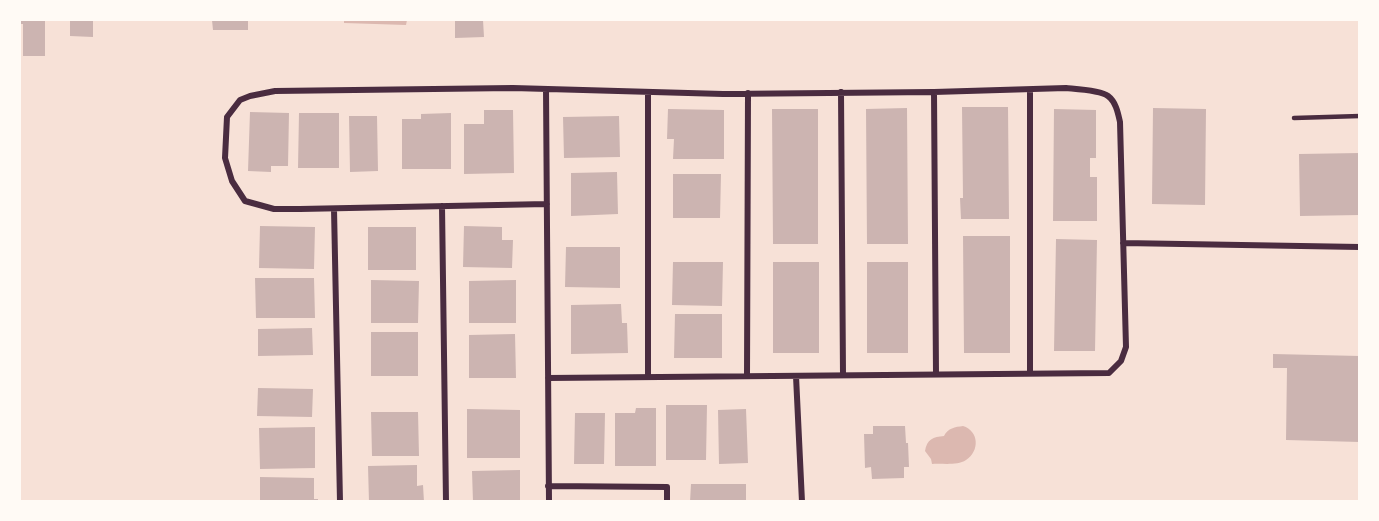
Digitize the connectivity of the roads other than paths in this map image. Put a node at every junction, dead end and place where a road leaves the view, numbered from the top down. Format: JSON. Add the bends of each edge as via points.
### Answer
{"nodes":[{"id":1,"x":546,"y":89,"type":"junction"},
{"id":2,"x":1030,"y":90,"type":"junction"},
{"id":3,"x":648,"y":92,"type":"junction"},
{"id":4,"x":841,"y":92,"type":"junction"},
{"id":5,"x":934,"y":92,"type":"junction"},
{"id":6,"x":748,"y":93,"type":"junction"},
{"id":7,"x":1359,"y":116,"type":"edge"},
{"id":8,"x":1294,"y":118,"type":"dead end"},
{"id":9,"x":547,"y":204,"type":"junction"},
{"id":10,"x":442,"y":206,"type":"junction"},
{"id":11,"x":334,"y":209,"type":"junction"},
{"id":12,"x":1123,"y":243,"type":"junction"},
{"id":13,"x":1359,"y":246,"type":"edge"},
{"id":14,"x":1030,"y":373,"type":"junction"},
{"id":15,"x":936,"y":374,"type":"junction"},
{"id":16,"x":843,"y":375,"type":"junction"},
{"id":17,"x":747,"y":376,"type":"junction"},
{"id":18,"x":796,"y":376,"type":"junction"},
{"id":19,"x":648,"y":377,"type":"junction"},
{"id":20,"x":548,"y":378,"type":"junction"},
{"id":21,"x":548,"y":486,"type":"junction"},
{"id":22,"x":340,"y":501,"type":"edge"},
{"id":23,"x":446,"y":501,"type":"edge"},
{"id":24,"x":549,"y":501,"type":"edge"},
{"id":25,"x":667,"y":501,"type":"edge"},
{"id":26,"x":802,"y":501,"type":"edge"}],
"edges":[{"from":1,"to":3,"type":"street"},
{"from":1,"to":9,"type":"street"},
{"from":1,"to":11,"type":"street","via":[[275,91],[240,100],[227,117],[225,158],[232,181],[245,201],[274,209]]},
{"from":2,"to":5,"type":"street"},
{"from":2,"to":12,"type":"street","via":[[1087,90],[1108,96],[1117,109]]},
{"from":2,"to":14,"type":"street"},
{"from":3,"to":6,"type":"street"},
{"from":3,"to":19,"type":"street"},
{"from":4,"to":5,"type":"street"},
{"from":4,"to":6,"type":"street"},
{"from":4,"to":16,"type":"street"},
{"from":5,"to":15,"type":"street"},
{"from":6,"to":17,"type":"street"},
{"from":7,"to":8,"type":"lane"},
{"from":9,"to":10,"type":"street"},
{"from":9,"to":20,"type":"street"},
{"from":10,"to":11,"type":"street"},
{"from":10,"to":23,"type":"street"},
{"from":11,"to":22,"type":"street"},
{"from":12,"to":13,"type":"street"},
{"from":12,"to":14,"type":"street","via":[[1126,347],[1121,361],[1109,373]]},
{"from":14,"to":15,"type":"street"},
{"from":15,"to":16,"type":"street"},
{"from":16,"to":18,"type":"street"},
{"from":17,"to":18,"type":"street"},
{"from":17,"to":19,"type":"street"},
{"from":18,"to":26,"type":"street"},
{"from":19,"to":20,"type":"street"},
{"from":20,"to":21,"type":"street"},
{"from":21,"to":24,"type":"street"},
{"from":21,"to":25,"type":"street","via":[[667,487]]}]}
